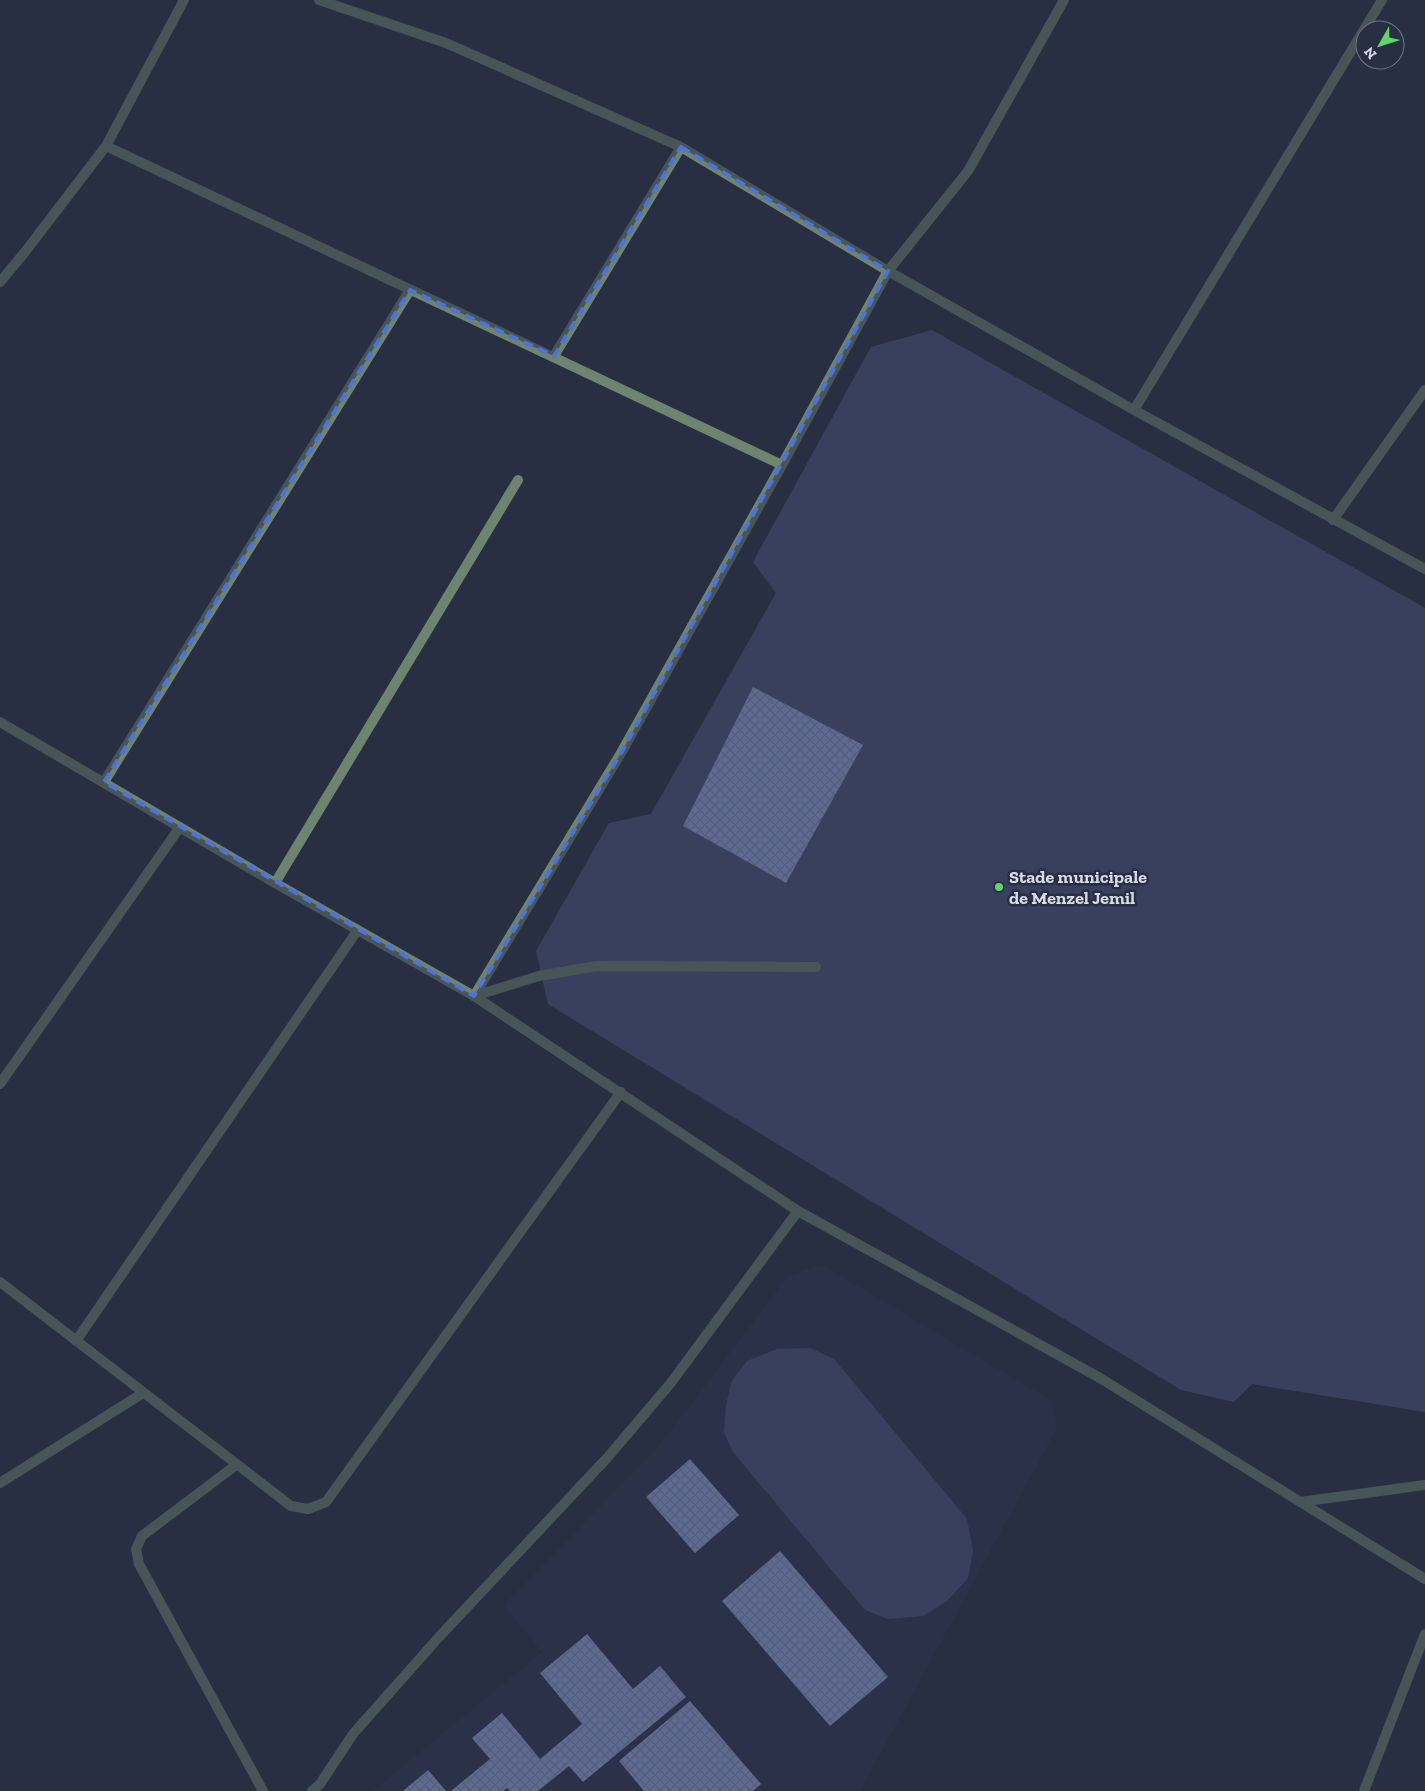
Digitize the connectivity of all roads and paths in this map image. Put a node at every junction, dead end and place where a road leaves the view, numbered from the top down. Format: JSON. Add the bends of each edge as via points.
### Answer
{"nodes":[{"id":1,"x":184,"y":0,"type":"edge"},
{"id":2,"x":319,"y":0,"type":"edge"},
{"id":3,"x":1064,"y":0,"type":"edge"},
{"id":4,"x":1382,"y":0,"type":"edge"},
{"id":5,"x":106,"y":146,"type":"junction"},
{"id":6,"x":681,"y":147,"type":"junction"},
{"id":7,"x":888,"y":271,"type":"junction"},
{"id":8,"x":0,"y":282,"type":"edge"},
{"id":9,"x":410,"y":290,"type":"junction"},
{"id":10,"x":554,"y":356,"type":"junction"},
{"id":11,"x":1425,"y":390,"type":"edge"},
{"id":12,"x":1134,"y":410,"type":"junction"},
{"id":13,"x":782,"y":465,"type":"junction"},
{"id":14,"x":518,"y":480,"type":"dead end"},
{"id":15,"x":1333,"y":520,"type":"junction"},
{"id":16,"x":1425,"y":570,"type":"edge"},
{"id":17,"x":0,"y":722,"type":"edge"},
{"id":18,"x":104,"y":782,"type":"junction"},
{"id":19,"x":180,"y":827,"type":"junction"},
{"id":20,"x":275,"y":883,"type":"junction"},
{"id":21,"x":358,"y":931,"type":"junction"},
{"id":22,"x":816,"y":967,"type":"dead end"},
{"id":23,"x":474,"y":996,"type":"junction"},
{"id":24,"x":0,"y":1084,"type":"edge"},
{"id":25,"x":620,"y":1092,"type":"junction"},
{"id":26,"x":798,"y":1211,"type":"junction"},
{"id":27,"x":0,"y":1282,"type":"edge"},
{"id":28,"x":76,"y":1341,"type":"junction"},
{"id":29,"x":143,"y":1393,"type":"junction"},
{"id":30,"x":236,"y":1465,"type":"junction"},
{"id":31,"x":0,"y":1483,"type":"edge"},
{"id":32,"x":1425,"y":1485,"type":"edge"},
{"id":33,"x":1300,"y":1502,"type":"junction"},
{"id":34,"x":1425,"y":1579,"type":"edge"},
{"id":35,"x":1425,"y":1634,"type":"edge"},
{"id":36,"x":263,"y":1791,"type":"edge"},
{"id":37,"x":312,"y":1791,"type":"edge"},
{"id":38,"x":1364,"y":1791,"type":"edge"}],
"edges":[{"from":1,"to":5,"type":"street"},
{"from":2,"to":6,"type":"street","via":[[446,43]]},
{"from":3,"to":7,"type":"street","via":[[968,171]]},
{"from":4,"to":12,"type":"street"},
{"from":5,"to":8,"type":"street"},
{"from":5,"to":9,"type":"street"},
{"from":6,"to":7,"type":"street"},
{"from":6,"to":10,"type":"street"},
{"from":7,"to":12,"type":"street"},
{"from":7,"to":13,"type":"street"},
{"from":9,"to":10,"type":"street"},
{"from":9,"to":18,"type":"street"},
{"from":10,"to":13,"type":"street"},
{"from":11,"to":15,"type":"street"},
{"from":12,"to":15,"type":"street"},
{"from":13,"to":23,"type":"street","via":[[621,753]]},
{"from":14,"to":20,"type":"street"},
{"from":15,"to":16,"type":"street"},
{"from":17,"to":18,"type":"street"},
{"from":18,"to":19,"type":"street"},
{"from":19,"to":20,"type":"street"},
{"from":19,"to":24,"type":"street"},
{"from":20,"to":21,"type":"street"},
{"from":21,"to":23,"type":"street"},
{"from":21,"to":28,"type":"street"},
{"from":22,"to":23,"type":"street","via":[[597,966],[539,976]]},
{"from":23,"to":25,"type":"street"},
{"from":25,"to":26,"type":"street"},
{"from":25,"to":30,"type":"street","via":[[326,1502],[308,1509],[291,1506]]},
{"from":26,"to":33,"type":"street","via":[[1100,1378]]},
{"from":26,"to":37,"type":"street","via":[[664,1391],[607,1458],[353,1734]]},
{"from":27,"to":28,"type":"street"},
{"from":28,"to":29,"type":"street"},
{"from":29,"to":30,"type":"street"},
{"from":29,"to":31,"type":"street"},
{"from":30,"to":36,"type":"street","via":[[142,1536],[136,1549],[139,1564]]},
{"from":32,"to":33,"type":"street"},
{"from":33,"to":34,"type":"street"},
{"from":35,"to":38,"type":"street"}]}
